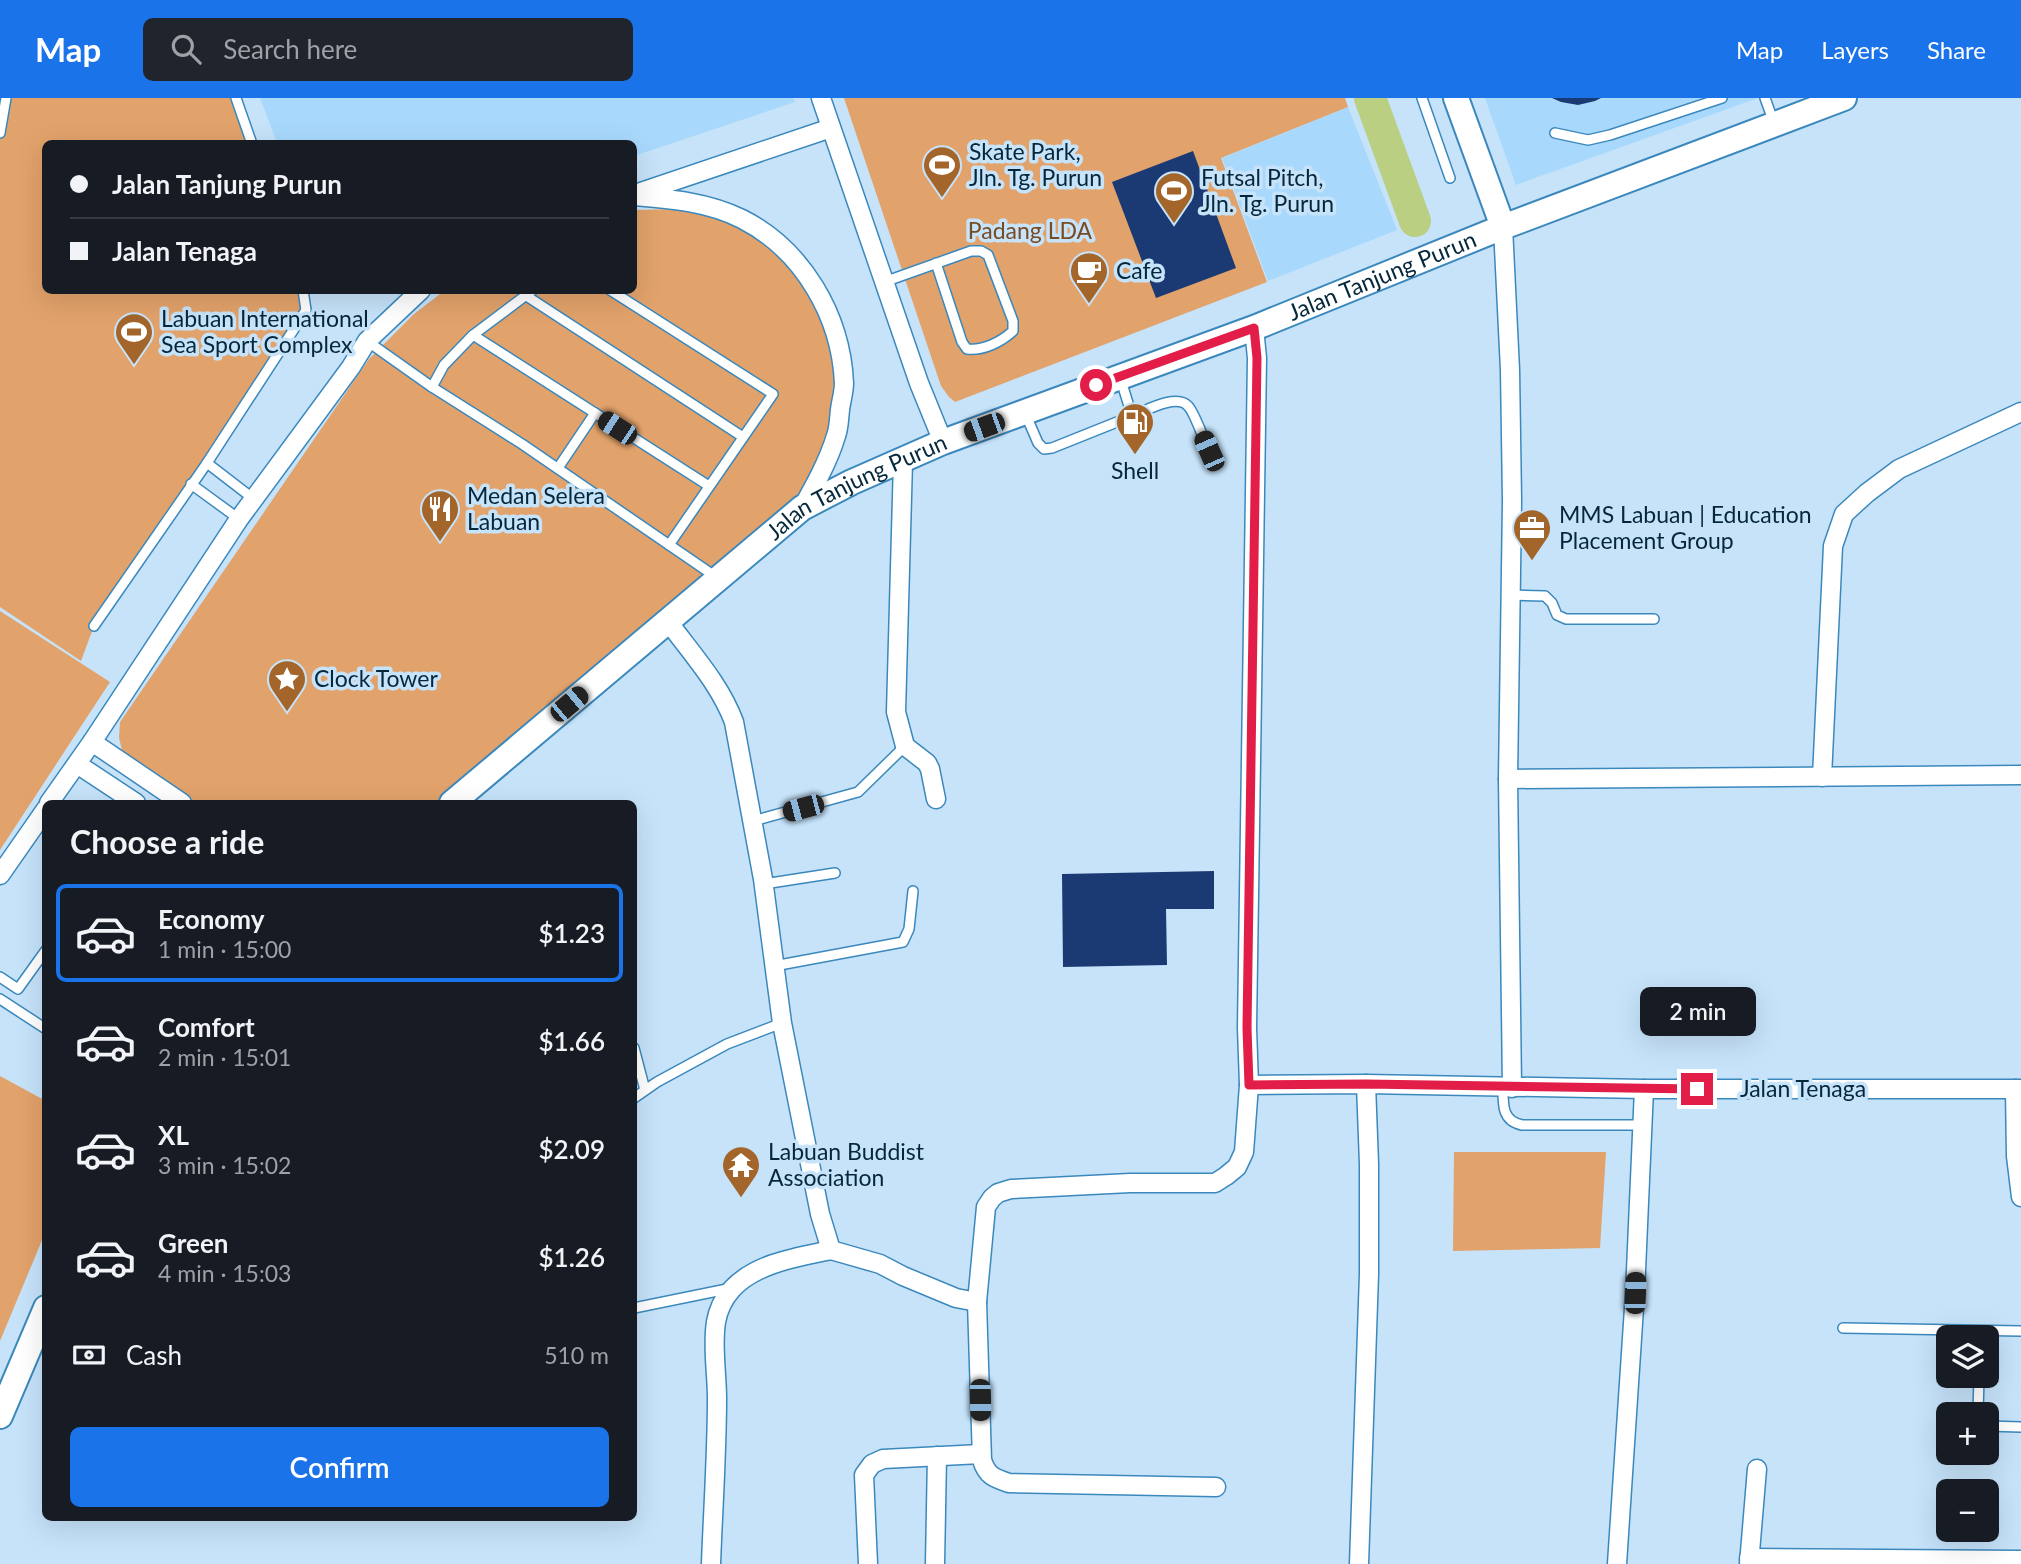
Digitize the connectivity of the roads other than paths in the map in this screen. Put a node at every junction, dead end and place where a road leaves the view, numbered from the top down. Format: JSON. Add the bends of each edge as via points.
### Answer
{"nodes":[{"id":1,"x":6,"y":98,"type":"edge"},
{"id":2,"x":236,"y":98,"type":"edge"},
{"id":3,"x":821,"y":98,"type":"edge"},
{"id":4,"x":1422,"y":98,"type":"edge"},
{"id":5,"x":1457,"y":98,"type":"edge"},
{"id":6,"x":1722,"y":98,"type":"edge"},
{"id":7,"x":1765,"y":98,"type":"edge"},
{"id":8,"x":1844,"y":98,"type":"edge"},
{"id":9,"x":1775,"y":124,"type":"junction"},
{"id":10,"x":831,"y":128,"type":"junction"},
{"id":11,"x":0,"y":133,"type":"edge"},
{"id":12,"x":1555,"y":133,"type":"dead end"},
{"id":13,"x":251,"y":140,"type":"edge"},
{"id":14,"x":1450,"y":178,"type":"dead end"},
{"id":15,"x":637,"y":194,"type":"edge"},
{"id":16,"x":637,"y":195,"type":"edge"},
{"id":17,"x":1503,"y":227,"type":"junction"},
{"id":18,"x":936,"y":263,"type":"junction"},
{"id":19,"x":884,"y":282,"type":"junction"},
{"id":20,"x":304,"y":294,"type":"edge"},
{"id":21,"x":417,"y":294,"type":"edge"},
{"id":22,"x":528,"y":294,"type":"edge"},
{"id":23,"x":530,"y":294,"type":"edge"},
{"id":24,"x":616,"y":294,"type":"edge"},
{"id":25,"x":1254,"y":328,"type":"junction"},
{"id":26,"x":473,"y":335,"type":"junction"},
{"id":27,"x":367,"y":341,"type":"junction"},
{"id":28,"x":1120,"y":376,"type":"junction"},
{"id":29,"x":432,"y":387,"type":"junction"},
{"id":30,"x":1025,"y":412,"type":"junction"},
{"id":31,"x":2021,"y":412,"type":"edge"},
{"id":32,"x":595,"y":413,"type":"junction"},
{"id":33,"x":1132,"y":416,"type":"junction"},
{"id":34,"x":743,"y":437,"type":"junction"},
{"id":35,"x":943,"y":442,"type":"junction"},
{"id":36,"x":1209,"y":451,"type":"dead end"},
{"id":37,"x":903,"y":461,"type":"junction"},
{"id":38,"x":207,"y":463,"type":"junction"},
{"id":39,"x":558,"y":468,"type":"junction"},
{"id":40,"x":191,"y":484,"type":"junction"},
{"id":41,"x":709,"y":486,"type":"junction"},
{"id":42,"x":255,"y":499,"type":"junction"},
{"id":43,"x":802,"y":508,"type":"junction"},
{"id":44,"x":239,"y":519,"type":"junction"},
{"id":45,"x":669,"y":545,"type":"junction"},
{"id":46,"x":719,"y":579,"type":"junction"},
{"id":47,"x":1510,"y":595,"type":"junction"},
{"id":48,"x":1654,"y":619,"type":"dead end"},
{"id":49,"x":667,"y":620,"type":"junction"},
{"id":50,"x":94,"y":626,"type":"dead end"},
{"id":51,"x":92,"y":742,"type":"junction"},
{"id":52,"x":905,"y":746,"type":"junction"},
{"id":53,"x":77,"y":764,"type":"junction"},
{"id":54,"x":2021,"y":775,"type":"edge"},
{"id":55,"x":1822,"y":777,"type":"junction"},
{"id":56,"x":1508,"y":779,"type":"junction"},
{"id":57,"x":936,"y":799,"type":"dead end"},
{"id":58,"x":51,"y":800,"type":"edge"},
{"id":59,"x":131,"y":800,"type":"edge"},
{"id":60,"x":178,"y":800,"type":"edge"},
{"id":61,"x":456,"y":800,"type":"edge"},
{"id":62,"x":42,"y":814,"type":"edge"},
{"id":63,"x":753,"y":821,"type":"junction"},
{"id":64,"x":835,"y":873,"type":"dead end"},
{"id":65,"x":0,"y":876,"type":"edge"},
{"id":66,"x":763,"y":884,"type":"junction"},
{"id":67,"x":913,"y":891,"type":"dead end"},
{"id":68,"x":42,"y":956,"type":"edge"},
{"id":69,"x":774,"y":966,"type":"junction"},
{"id":70,"x":0,"y":977,"type":"edge"},
{"id":71,"x":18,"y":989,"type":"junction"},
{"id":72,"x":3,"y":1001,"type":"edge"},
{"id":73,"x":782,"y":1023,"type":"junction"},
{"id":74,"x":42,"y":1026,"type":"edge"},
{"id":75,"x":637,"y":1059,"type":"edge"},
{"id":76,"x":1366,"y":1084,"type":"junction"},
{"id":77,"x":1249,"y":1085,"type":"junction"},
{"id":78,"x":1508,"y":1087,"type":"junction"},
{"id":79,"x":1644,"y":1089,"type":"junction"},
{"id":80,"x":2018,"y":1089,"type":"edge"},
{"id":81,"x":645,"y":1090,"type":"junction"},
{"id":82,"x":637,"y":1096,"type":"edge"},
{"id":83,"x":1642,"y":1125,"type":"junction"},
{"id":84,"x":2021,"y":1197,"type":"edge"},
{"id":85,"x":831,"y":1250,"type":"junction"},
{"id":86,"x":733,"y":1288,"type":"junction"},
{"id":87,"x":977,"y":1302,"type":"junction"},
{"id":88,"x":637,"y":1307,"type":"edge"},
{"id":89,"x":42,"y":1317,"type":"edge"},
{"id":90,"x":1843,"y":1328,"type":"dead end"},
{"id":91,"x":2021,"y":1331,"type":"edge"},
{"id":92,"x":1936,"y":1332,"type":"edge"},
{"id":93,"x":1999,"y":1333,"type":"edge"},
{"id":94,"x":0,"y":1416,"type":"edge"},
{"id":95,"x":1999,"y":1426,"type":"edge"},
{"id":96,"x":2021,"y":1427,"type":"edge"},
{"id":97,"x":981,"y":1454,"type":"junction"},
{"id":98,"x":937,"y":1456,"type":"junction"},
{"id":99,"x":1757,"y":1469,"type":"dead end"},
{"id":100,"x":1216,"y":1487,"type":"dead end"},
{"id":101,"x":2021,"y":1560,"type":"edge"},
{"id":102,"x":1749,"y":1561,"type":"edge"},
{"id":103,"x":711,"y":1564,"type":"edge"},
{"id":104,"x":867,"y":1564,"type":"edge"},
{"id":105,"x":935,"y":1564,"type":"edge"},
{"id":106,"x":1359,"y":1564,"type":"edge"},
{"id":107,"x":1618,"y":1564,"type":"edge"}],
"edges":[{"from":1,"to":11,"type":"lane"},
{"from":2,"to":13,"type":"lane"},
{"from":3,"to":10,"type":"street"},
{"from":4,"to":14,"type":"lane"},
{"from":5,"to":17,"type":"street"},
{"from":6,"to":12,"type":"lane","via":[[1588,140]]},
{"from":7,"to":9,"type":"lane"},
{"from":8,"to":9,"type":"street","name":"Jalan Tanjung Purun"},
{"from":9,"to":17,"type":"street","name":"Jalan Tanjung Purun"},
{"from":10,"to":15,"type":"street"},
{"from":10,"to":19,"type":"street"},
{"from":16,"to":43,"type":"street","via":[[711,207],[742,219],[770,237],[802,269],[819,295],[836,333],[844,385],[837,435]]},
{"from":17,"to":25,"type":"street","name":"Jalan Tanjung Purun"},
{"from":17,"to":47,"type":"street","via":[[1510,370]]},
{"from":18,"to":18,"type":"lane","via":[[971,251],[988,255],[1013,331],[976,350],[967,349]]},
{"from":18,"to":19,"type":"lane"},
{"from":19,"to":35,"type":"street"},
{"from":20,"to":38,"type":"lane","via":[[306,310]]},
{"from":21,"to":27,"type":"street"},
{"from":22,"to":26,"type":"lane"},
{"from":23,"to":34,"type":"lane"},
{"from":24,"to":34,"type":"lane","via":[[773,394]]},
{"from":25,"to":28,"type":"street","name":"Jalan Tanjung Purun"},
{"from":25,"to":77,"type":"street"},
{"from":26,"to":29,"type":"lane","via":[[444,365]]},
{"from":26,"to":32,"type":"lane"},
{"from":27,"to":29,"type":"lane"},
{"from":27,"to":42,"type":"street"},
{"from":28,"to":30,"type":"street","name":"Jalan Tanjung Purun"},
{"from":28,"to":33,"type":"lane"},
{"from":29,"to":39,"type":"lane"},
{"from":30,"to":33,"type":"lane","via":[[1044,449]]},
{"from":30,"to":35,"type":"street","name":"Jalan Tanjung Purun"},
{"from":31,"to":55,"type":"street","via":[[1899,468],[1844,514],[1833,546]]},
{"from":32,"to":39,"type":"lane"},
{"from":32,"to":41,"type":"lane"},
{"from":33,"to":36,"type":"lane","via":[[1180,401],[1188,405]]},
{"from":34,"to":41,"type":"lane"},
{"from":35,"to":37,"type":"street","name":"Jalan Tanjung Purun"},
{"from":37,"to":43,"type":"street","name":"Jalan Tanjung Purun"},
{"from":37,"to":52,"type":"street","via":[[896,712]]},
{"from":38,"to":40,"type":"lane"},
{"from":38,"to":42,"type":"lane"},
{"from":39,"to":45,"type":"lane"},
{"from":40,"to":44,"type":"lane"},
{"from":40,"to":50,"type":"lane"},
{"from":41,"to":45,"type":"lane"},
{"from":42,"to":44,"type":"street"},
{"from":43,"to":46,"type":"street","name":"Jalan Tanjung Purun"},
{"from":44,"to":51,"type":"street"},
{"from":45,"to":46,"type":"lane"},
{"from":46,"to":49,"type":"street","name":"Jalan Tanjung Purun"},
{"from":47,"to":48,"type":"lane","via":[[1545,596],[1557,615],[1566,619]]},
{"from":47,"to":56,"type":"street"},
{"from":49,"to":61,"type":"street","name":"Jalan Tanjung Purun"},
{"from":49,"to":63,"type":"street","via":[[727,704]]},
{"from":51,"to":53,"type":"street"},
{"from":51,"to":60,"type":"street"},
{"from":52,"to":57,"type":"street","via":[[927,763]]},
{"from":52,"to":63,"type":"lane","via":[[852,795]]},
{"from":53,"to":58,"type":"street"},
{"from":53,"to":59,"type":"street"},
{"from":54,"to":55,"type":"street"},
{"from":55,"to":56,"type":"street"},
{"from":56,"to":78,"type":"street"},
{"from":62,"to":65,"type":"street"},
{"from":63,"to":66,"type":"street"},
{"from":64,"to":66,"type":"lane"},
{"from":66,"to":69,"type":"street"},
{"from":67,"to":69,"type":"lane","via":[[903,942]]},
{"from":68,"to":71,"type":"lane"},
{"from":69,"to":73,"type":"street"},
{"from":70,"to":71,"type":"lane"},
{"from":71,"to":72,"type":"lane"},
{"from":72,"to":74,"type":"lane"},
{"from":73,"to":81,"type":"lane","via":[[727,1044]]},
{"from":73,"to":85,"type":"street"},
{"from":75,"to":81,"type":"lane"},
{"from":76,"to":77,"type":"street","name":"Jalan Tenaga"},
{"from":76,"to":78,"type":"street","name":"Jalan Tenaga"},
{"from":76,"to":106,"type":"street","via":[[1370,1164]]},
{"from":77,"to":87,"type":"street","via":[[1244,1152],[1237,1167],[1215,1183],[1075,1185],[998,1193],[986,1207]]},
{"from":78,"to":79,"type":"street","name":"Jalan Tenaga"},
{"from":78,"to":83,"type":"lane","via":[[1505,1114],[1515,1124]]},
{"from":79,"to":80,"type":"street","name":"Jalan Tenaga"},
{"from":79,"to":83,"type":"street"},
{"from":80,"to":84,"type":"street","via":[[2016,1156]]},
{"from":81,"to":82,"type":"lane"},
{"from":83,"to":107,"type":"street"},
{"from":85,"to":86,"type":"street","via":[[775,1263]]},
{"from":85,"to":87,"type":"street"},
{"from":86,"to":88,"type":"lane"},
{"from":86,"to":103,"type":"street","via":[[716,1321]]},
{"from":87,"to":97,"type":"street"},
{"from":89,"to":94,"type":"street"},
{"from":90,"to":92,"type":"lane"},
{"from":91,"to":93,"type":"lane"},
{"from":95,"to":96,"type":"lane"},
{"from":97,"to":98,"type":"street"},
{"from":97,"to":100,"type":"street","via":[[985,1471],[1009,1483]]},
{"from":98,"to":104,"type":"street","via":[[883,1460],[872,1464],[864,1475]]},
{"from":98,"to":105,"type":"street"},
{"from":99,"to":102,"type":"street"},
{"from":101,"to":102,"type":"street"}]}
